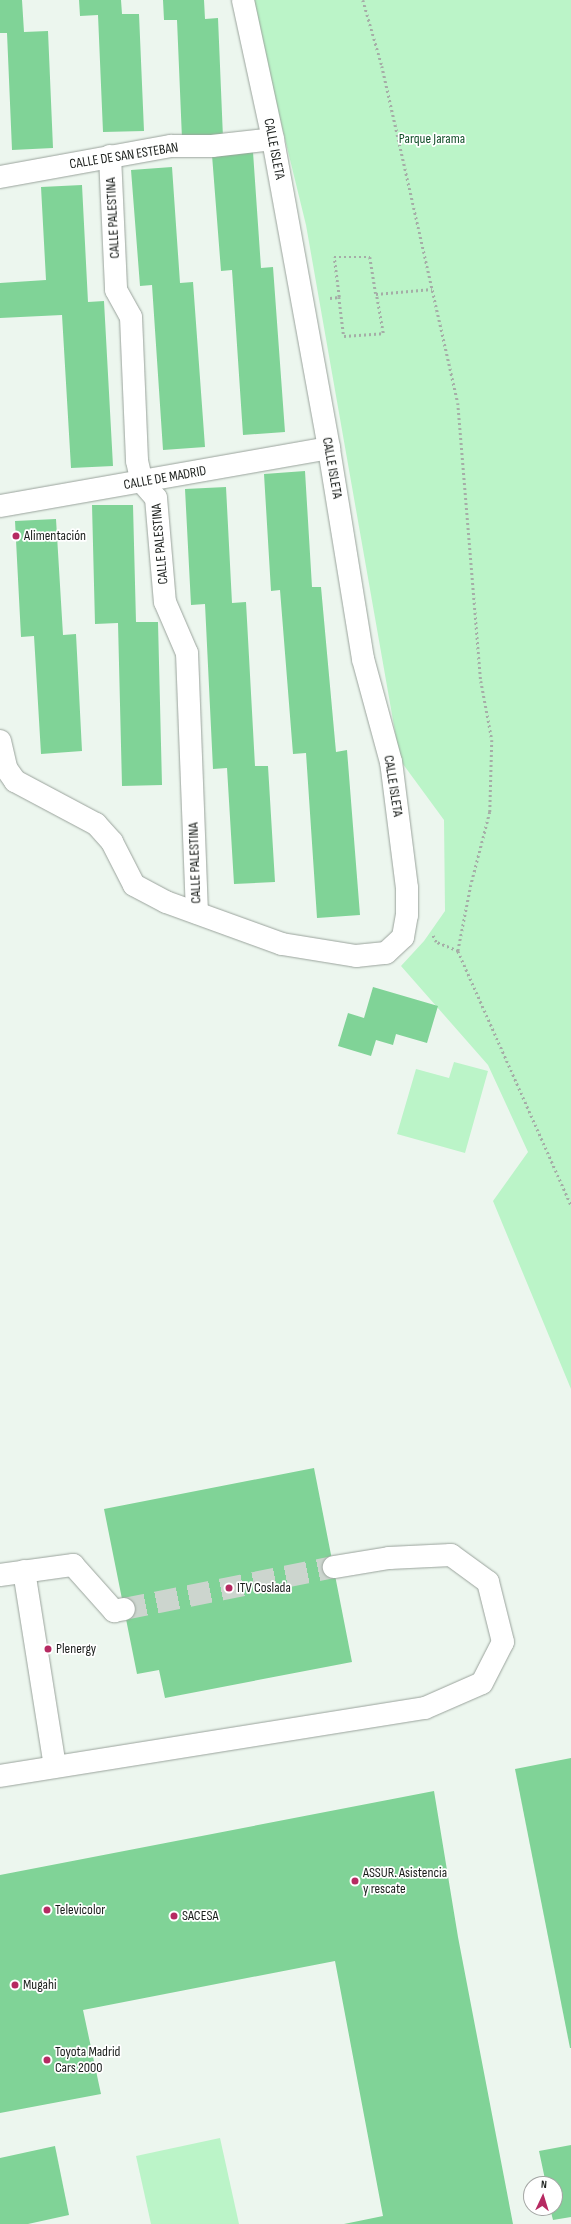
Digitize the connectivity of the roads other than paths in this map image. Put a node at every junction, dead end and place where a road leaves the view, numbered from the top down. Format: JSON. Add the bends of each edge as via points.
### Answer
{"nodes":[{"id":1,"x":243,"y":0,"type":"edge"},
{"id":2,"x":273,"y":139,"type":"junction"},
{"id":3,"x":110,"y":156,"type":"junction"},
{"id":4,"x":0,"y":177,"type":"edge"},
{"id":5,"x":329,"y":448,"type":"junction"},
{"id":6,"x":142,"y":482,"type":"junction"},
{"id":7,"x":0,"y":506,"type":"edge"},
{"id":8,"x":0,"y":741,"type":"edge"},
{"id":9,"x":197,"y":913,"type":"junction"},
{"id":10,"x":334,"y":1567,"type":"tunnel mouth"},
{"id":11,"x":24,"y":1571,"type":"junction"},
{"id":12,"x":0,"y":1575,"type":"edge"},
{"id":13,"x":124,"y":1609,"type":"tunnel mouth"},
{"id":14,"x":55,"y":1767,"type":"junction"},
{"id":15,"x":0,"y":1776,"type":"edge"}],
"edges":[{"from":1,"to":2,"type":"street","name":"CALLE ISLETA"},
{"from":2,"to":3,"type":"street","name":"CALLE DE SAN ESTEBAN","via":[[212,146],[171,146]]},
{"from":2,"to":5,"type":"street","name":"CALLE ISLETA"},
{"from":3,"to":4,"type":"street","name":"CALLE DE SAN ESTEBAN"},
{"from":3,"to":6,"type":"street","name":"CALLE PALESTINA","via":[[116,290],[131,317],[137,461]]},
{"from":5,"to":6,"type":"street","name":"CALLE DE MADRID"},
{"from":5,"to":9,"type":"street","name":"CALLE ISLETA","via":[[362,659],[391,762],[407,888],[407,915],[403,937],[386,953],[356,956],[282,944]]},
{"from":6,"to":7,"type":"street","name":"CALLE DE MADRID"},
{"from":6,"to":9,"type":"street","name":"CALLE PALESTINA","via":[[156,498],[165,602],[187,653]]},
{"from":8,"to":9,"type":"street","via":[[6,768],[16,781],[96,824],[112,842],[134,885],[166,902]]},
{"from":10,"to":14,"type":"street","via":[[389,1558],[450,1555],[488,1582],[503,1642],[482,1683],[425,1708]]},
{"from":11,"to":12,"type":"street"},
{"from":11,"to":13,"type":"street","via":[[73,1565],[114,1611]]},
{"from":11,"to":14,"type":"street"},
{"from":14,"to":15,"type":"street"}]}
